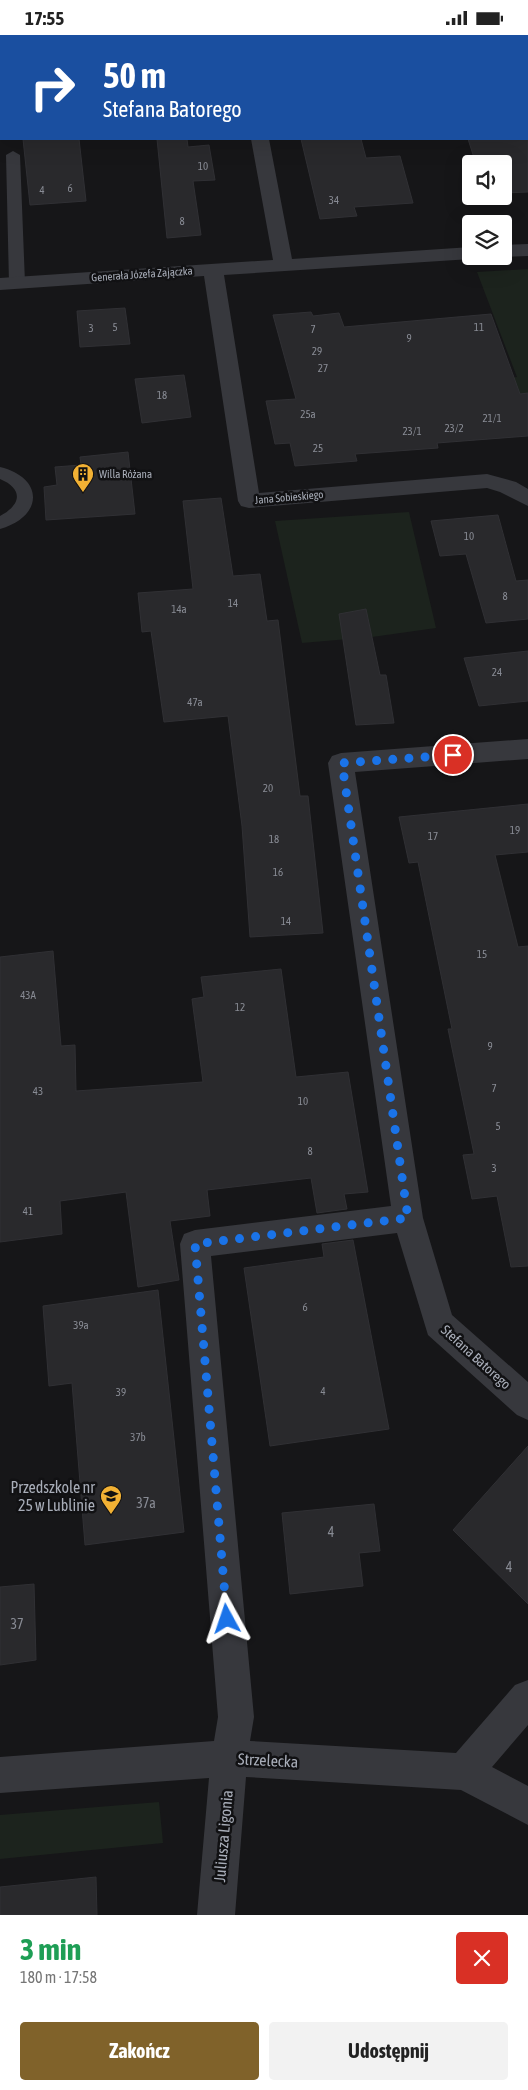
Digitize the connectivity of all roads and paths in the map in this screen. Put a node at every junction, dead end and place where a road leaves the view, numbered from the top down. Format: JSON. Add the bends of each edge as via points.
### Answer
{"nodes":[{"id":1,"x":260,"y":140,"type":"edge"},
{"id":2,"x":13,"y":155,"type":"dead end"},
{"id":3,"x":528,"y":250,"type":"edge"},
{"id":4,"x":512,"y":251,"type":"edge"},
{"id":5,"x":462,"y":254,"type":"edge"},
{"id":6,"x":284,"y":265,"type":"junction"},
{"id":7,"x":214,"y":270,"type":"junction"},
{"id":8,"x":8,"y":283,"type":"edge"},
{"id":9,"x":0,"y":473,"type":"edge"},
{"id":10,"x":528,"y":499,"type":"edge"},
{"id":11,"x":0,"y":523,"type":"edge"},
{"id":12,"x":528,"y":749,"type":"edge"},
{"id":13,"x":408,"y":1218,"type":"junction"},
{"id":14,"x":528,"y":1404,"type":"edge"},
{"id":15,"x":528,"y":1698,"type":"edge"},
{"id":16,"x":229,"y":1758,"type":"junction"},
{"id":17,"x":464,"y":1772,"type":"junction"},
{"id":18,"x":0,"y":1775,"type":"edge"},
{"id":19,"x":528,"y":1806,"type":"edge"},
{"id":20,"x":216,"y":1915,"type":"edge"}],
"edges":[{"from":1,"to":6,"type":"street"},
{"from":2,"to":8,"type":"lane"},
{"from":3,"to":4,"type":"street"},
{"from":5,"to":6,"type":"street","name":"Generała Józefa Zajączka"},
{"from":6,"to":7,"type":"street","name":"Generała Józefa Zajączka"},
{"from":7,"to":8,"type":"street","name":"Generała Józefa Zajączka"},
{"from":7,"to":10,"type":"street","name":"Jana Sobieskiego","via":[[248,501],[487,481],[508,487]]},
{"from":9,"to":11,"type":"lane","via":[[20,483],[26,493],[25,505],[16,515]]},
{"from":12,"to":13,"type":"street","name":"Stefana Batorego","via":[[342,763]]},
{"from":13,"to":14,"type":"street","name":"Stefana Batorego","via":[[438,1323]]},
{"from":13,"to":16,"type":"street","via":[[195,1244],[236,1717]]},
{"from":15,"to":17,"type":"street"},
{"from":16,"to":17,"type":"street","name":"Strzelecka"},
{"from":16,"to":18,"type":"street","name":"Strzelecka"},
{"from":16,"to":20,"type":"street","name":"Juliusza Ligonia"},
{"from":17,"to":19,"type":"street","name":"Strzelecka"}]}
